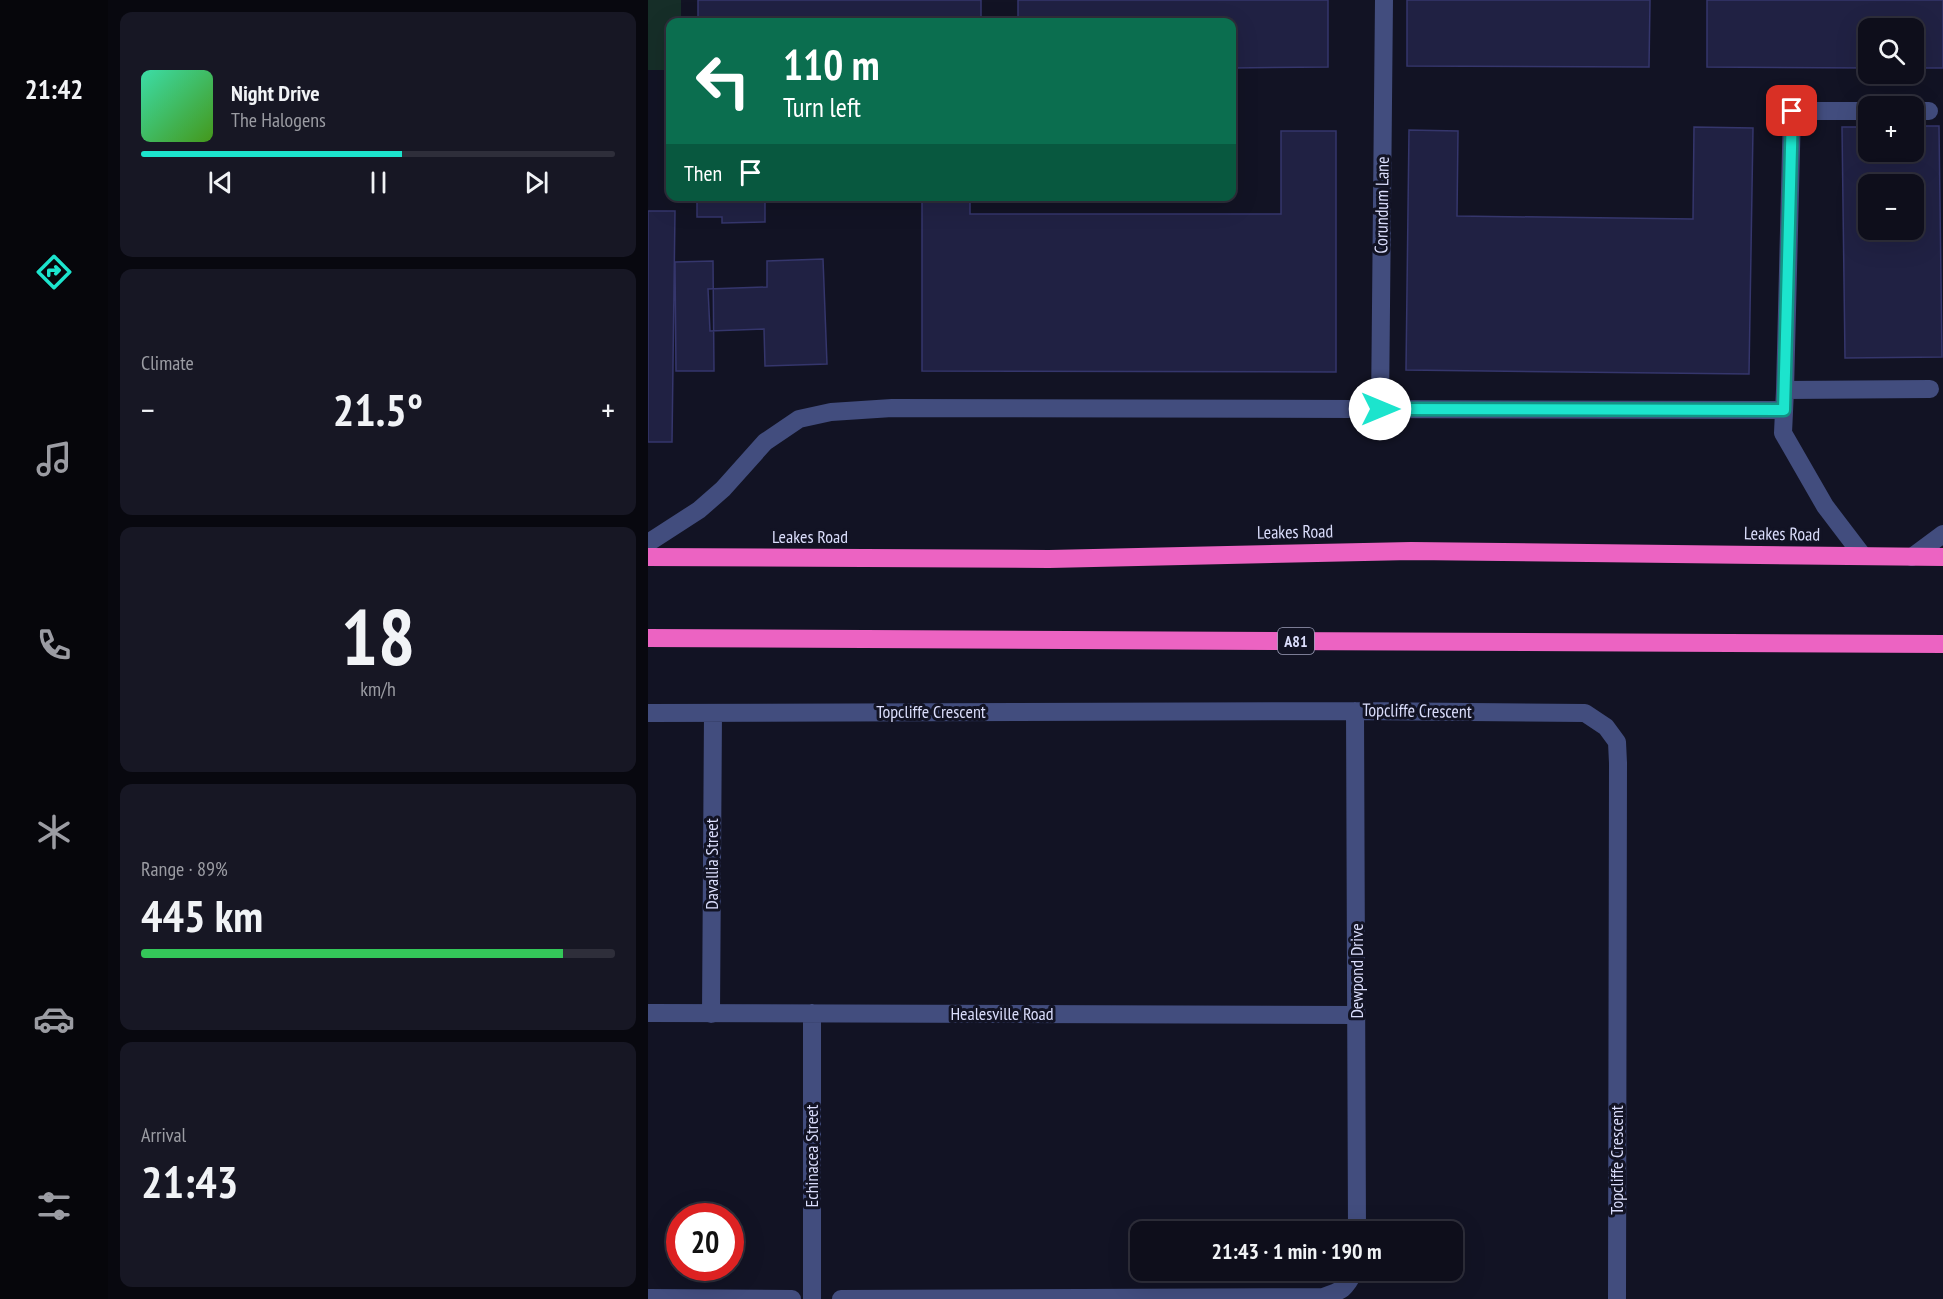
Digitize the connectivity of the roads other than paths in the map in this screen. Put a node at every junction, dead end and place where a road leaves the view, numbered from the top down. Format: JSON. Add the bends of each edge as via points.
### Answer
{"nodes":[{"id":1,"x":1384,"y":0,"type":"edge"},
{"id":2,"x":1858,"y":111,"type":"edge"},
{"id":3,"x":1930,"y":389,"type":"dead end"},
{"id":4,"x":1785,"y":390,"type":"junction"},
{"id":5,"x":1380,"y":409,"type":"junction"},
{"id":6,"x":1784,"y":410,"type":"junction"},
{"id":7,"x":1943,"y":534,"type":"edge"},
{"id":8,"x":648,"y":543,"type":"edge"},
{"id":9,"x":1863,"y":556,"type":"junction"},
{"id":10,"x":648,"y":557,"type":"edge"},
{"id":11,"x":1912,"y":557,"type":"junction"},
{"id":12,"x":1943,"y":557,"type":"edge"},
{"id":13,"x":648,"y":638,"type":"edge"},
{"id":14,"x":1943,"y":644,"type":"edge"},
{"id":15,"x":1355,"y":711,"type":"junction"},
{"id":16,"x":648,"y":713,"type":"edge"},
{"id":17,"x":713,"y":713,"type":"junction"},
{"id":18,"x":648,"y":1013,"type":"edge"},
{"id":19,"x":812,"y":1013,"type":"junction"},
{"id":20,"x":711,"y":1014,"type":"junction"},
{"id":21,"x":1357,"y":1015,"type":"junction"},
{"id":22,"x":1357,"y":1221,"type":"edge"},
{"id":23,"x":1348,"y":1281,"type":"edge"},
{"id":24,"x":648,"y":1298,"type":"edge"},
{"id":25,"x":709,"y":1298,"type":"edge"},
{"id":26,"x":792,"y":1299,"type":"edge"},
{"id":27,"x":812,"y":1299,"type":"edge"},
{"id":28,"x":841,"y":1299,"type":"edge"},
{"id":29,"x":1617,"y":1299,"type":"edge"}],
"edges":[{"from":1,"to":5,"type":"street","name":"Corundum Lane"},
{"from":2,"to":4,"type":"street","via":[[1792,111]]},
{"from":3,"to":4,"type":"street"},
{"from":4,"to":6,"type":"street"},
{"from":5,"to":6,"type":"street"},
{"from":5,"to":8,"type":"street","via":[[892,408],[831,412],[799,418],[765,442],[699,510]]},
{"from":6,"to":9,"type":"street","via":[[1783,433],[1826,506]]},
{"from":7,"to":11,"type":"street"},
{"from":9,"to":10,"type":"highway","name":"Leakes Road","via":[[1411,551],[1049,558]]},
{"from":9,"to":11,"type":"highway","name":"Leakes Road"},
{"from":11,"to":12,"type":"highway","name":"Leakes Road"},
{"from":13,"to":14,"type":"highway","number":"A81"},
{"from":15,"to":17,"type":"street","name":"Topcliffe Crescent"},
{"from":15,"to":21,"type":"street","name":"Dewpond Drive"},
{"from":15,"to":29,"type":"street","name":"Topcliffe Crescent","via":[[1585,713],[1606,727],[1617,742]]},
{"from":16,"to":17,"type":"street","name":"Topcliffe Crescent"},
{"from":17,"to":20,"type":"street","name":"Davallia Street"},
{"from":18,"to":20,"type":"street","name":"Healesville Road"},
{"from":19,"to":20,"type":"street","name":"Healesville Road"},
{"from":19,"to":21,"type":"street","name":"Healesville Road"},
{"from":19,"to":27,"type":"street","name":"Echinacea Street"},
{"from":21,"to":22,"type":"street","name":"Dewpond Drive"},
{"from":23,"to":28,"type":"street","via":[[1338,1293],[1323,1298]]},
{"from":24,"to":25,"type":"street"},
{"from":25,"to":26,"type":"street"}]}
